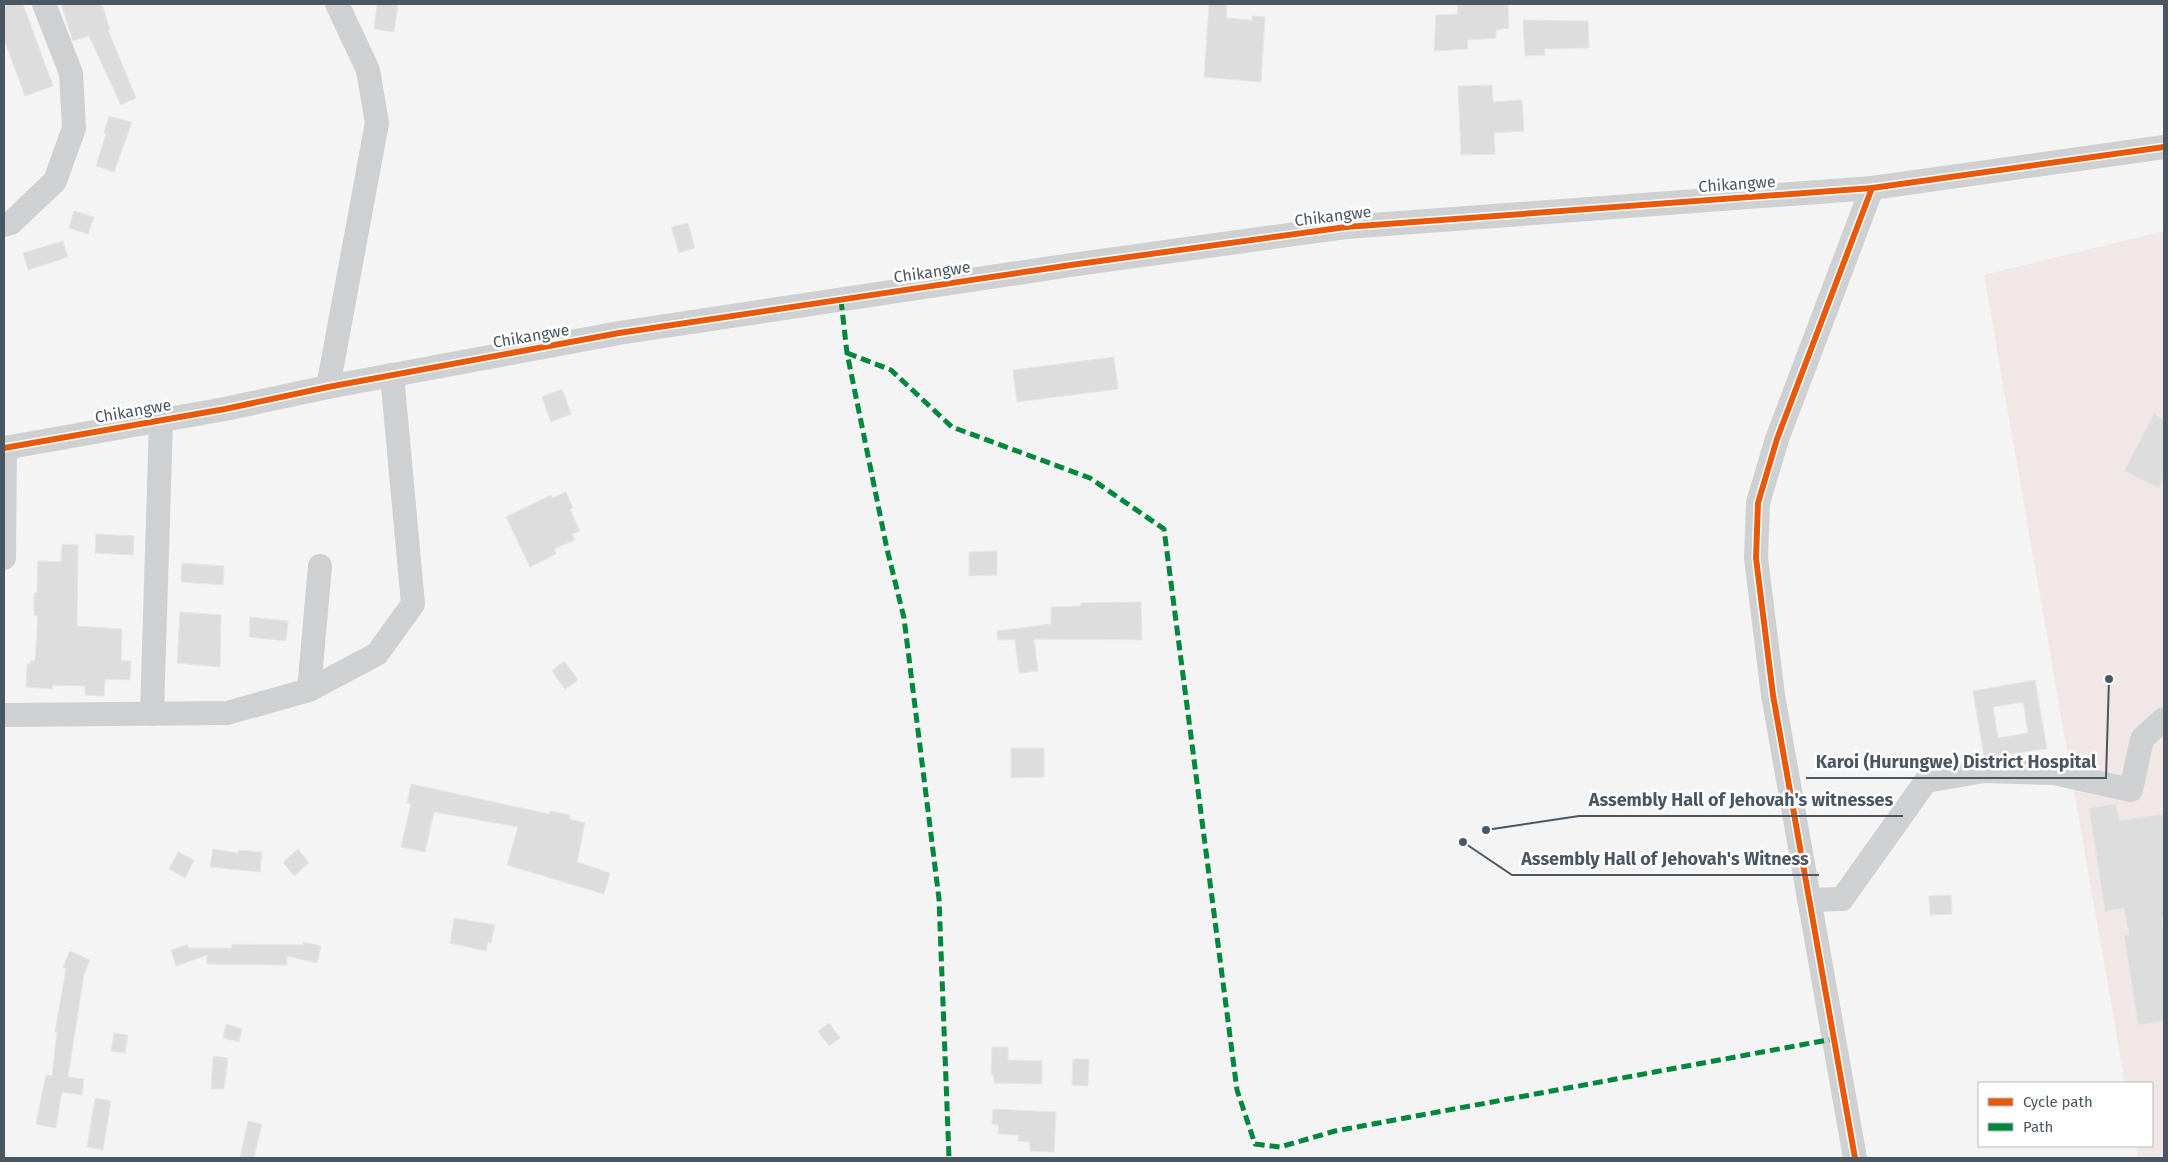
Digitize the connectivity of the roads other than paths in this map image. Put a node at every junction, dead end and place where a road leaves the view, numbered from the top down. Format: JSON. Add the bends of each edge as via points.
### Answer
{"nodes":[{"id":1,"x":44,"y":4,"type":"edge"},
{"id":2,"x":337,"y":4,"type":"edge"},
{"id":3,"x":2164,"y":147,"type":"edge"},
{"id":4,"x":1872,"y":188,"type":"junction"},
{"id":5,"x":4,"y":225,"type":"edge"},
{"id":6,"x":392,"y":375,"type":"junction"},
{"id":7,"x":328,"y":387,"type":"junction"},
{"id":8,"x":161,"y":420,"type":"junction"},
{"id":9,"x":4,"y":448,"type":"edge"},
{"id":10,"x":4,"y":558,"type":"edge"},
{"id":11,"x":320,"y":566,"type":"dead end"},
{"id":12,"x":309,"y":690,"type":"junction"},
{"id":13,"x":152,"y":714,"type":"junction"},
{"id":14,"x":4,"y":715,"type":"edge"},
{"id":15,"x":2164,"y":720,"type":"edge"},
{"id":16,"x":1809,"y":900,"type":"junction"},
{"id":17,"x":1855,"y":1158,"type":"edge"}],
"edges":[{"from":1,"to":5,"type":"street","via":[[71,73],[74,128],[55,181],[11,224]]},
{"from":2,"to":7,"type":"street","via":[[368,70],[377,123]]},
{"from":3,"to":4,"type":"street","name":"Chikangwe"},
{"from":4,"to":6,"type":"street","name":"Chikangwe","via":[[1346,227],[629,332]]},
{"from":4,"to":16,"type":"street","via":[[1777,439],[1758,503],[1756,558],[1773,695]]},
{"from":6,"to":7,"type":"street","name":"Chikangwe"},
{"from":6,"to":12,"type":"street","via":[[413,604],[377,654]]},
{"from":7,"to":8,"type":"street","name":"Chikangwe"},
{"from":8,"to":9,"type":"street","name":"Chikangwe"},
{"from":8,"to":13,"type":"street"},
{"from":9,"to":10,"type":"street"},
{"from":11,"to":12,"type":"street"},
{"from":12,"to":13,"type":"street","via":[[227,713]]},
{"from":13,"to":14,"type":"street"},
{"from":15,"to":16,"type":"street","via":[[2142,740],[2131,790],[2054,773],[1984,771],[1926,781],[1842,899]]},
{"from":16,"to":17,"type":"street"}]}
